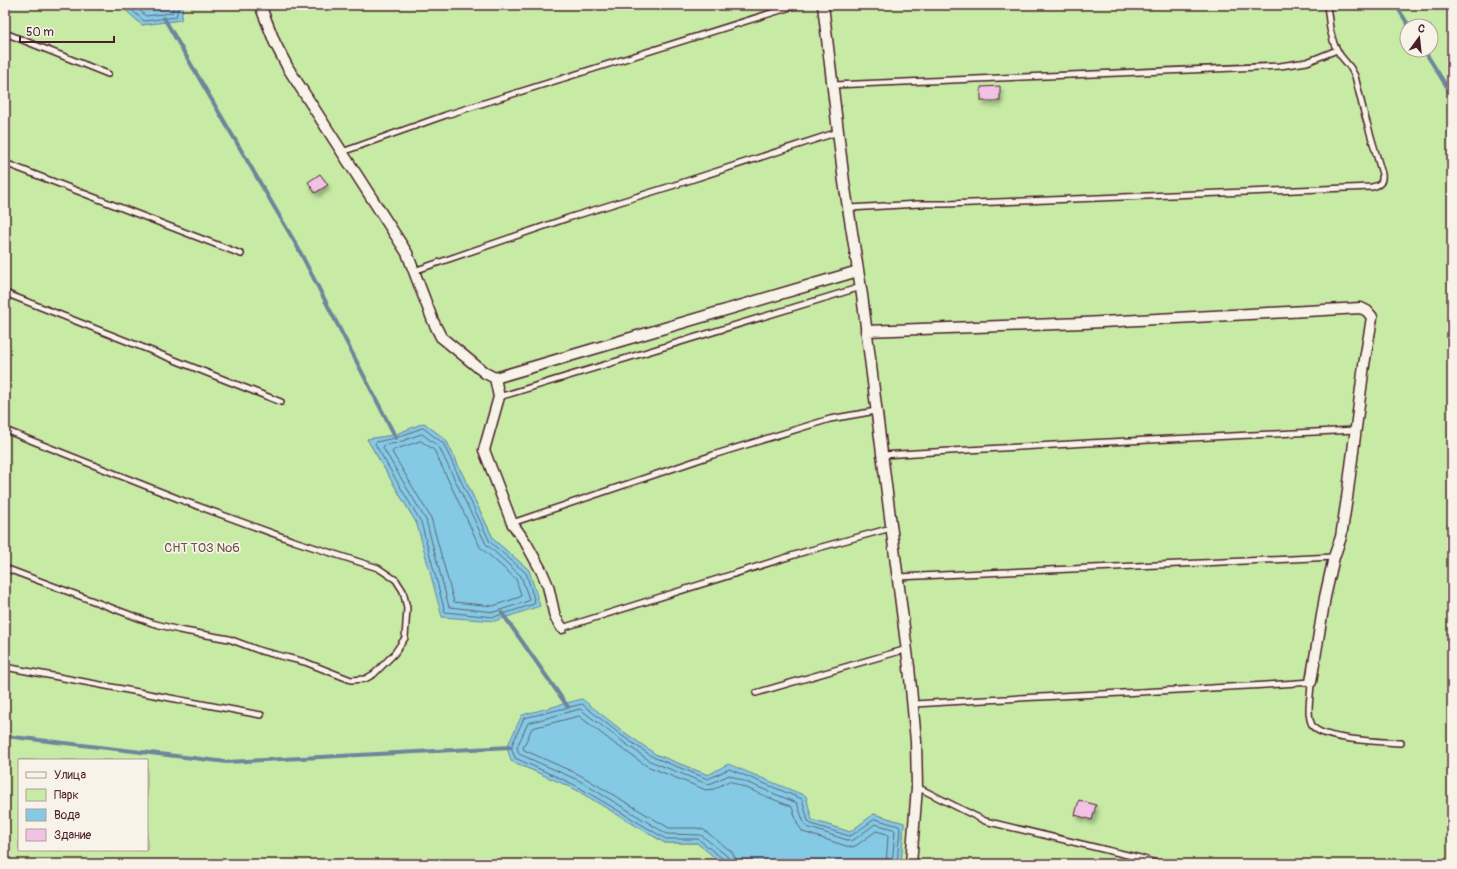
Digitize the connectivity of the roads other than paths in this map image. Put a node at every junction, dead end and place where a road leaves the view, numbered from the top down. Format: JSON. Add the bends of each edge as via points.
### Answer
{"nodes":[{"id":1,"x":260,"y":5,"type":"edge"},
{"id":2,"x":797,"y":5,"type":"edge"},
{"id":3,"x":823,"y":5,"type":"edge"},
{"id":4,"x":1327,"y":5,"type":"edge"},
{"id":5,"x":5,"y":33,"type":"edge"},
{"id":6,"x":1337,"y":50,"type":"junction"},
{"id":7,"x":108,"y":74,"type":"dead end"},
{"id":8,"x":833,"y":85,"type":"junction"},
{"id":9,"x":838,"y":132,"type":"junction"},
{"id":10,"x":341,"y":152,"type":"junction"},
{"id":11,"x":5,"y":163,"type":"edge"},
{"id":12,"x":849,"y":208,"type":"junction"},
{"id":13,"x":241,"y":254,"type":"dead end"},
{"id":14,"x":414,"y":271,"type":"junction"},
{"id":15,"x":858,"y":271,"type":"junction"},
{"id":16,"x":861,"y":287,"type":"junction"},
{"id":17,"x":5,"y":293,"type":"edge"},
{"id":18,"x":866,"y":331,"type":"junction"},
{"id":19,"x":495,"y":378,"type":"junction"},
{"id":20,"x":499,"y":397,"type":"junction"},
{"id":21,"x":281,"y":402,"type":"dead end"},
{"id":22,"x":876,"y":411,"type":"junction"},
{"id":23,"x":5,"y":430,"type":"edge"},
{"id":24,"x":1355,"y":430,"type":"junction"},
{"id":25,"x":882,"y":455,"type":"junction"},
{"id":26,"x":512,"y":523,"type":"junction"},
{"id":27,"x":892,"y":528,"type":"junction"},
{"id":28,"x":1334,"y":557,"type":"junction"},
{"id":29,"x":5,"y":568,"type":"edge"},
{"id":30,"x":898,"y":577,"type":"junction"},
{"id":31,"x":562,"y":628,"type":"joint"},
{"id":32,"x":907,"y":649,"type":"junction"},
{"id":33,"x":5,"y":667,"type":"edge"},
{"id":34,"x":1311,"y":682,"type":"junction"},
{"id":35,"x":756,"y":693,"type":"dead end"},
{"id":36,"x":913,"y":704,"type":"junction"},
{"id":37,"x":261,"y":715,"type":"dead end"},
{"id":38,"x":1401,"y":743,"type":"dead end"},
{"id":39,"x":917,"y":787,"type":"junction"},
{"id":40,"x":912,"y":864,"type":"edge"},
{"id":41,"x":1159,"y":864,"type":"edge"}],
"edges":[{"from":1,"to":10,"type":"street","via":[[288,68]]},
{"from":2,"to":10,"type":"lane","via":[[446,115]]},
{"from":3,"to":8,"type":"street"},
{"from":4,"to":6,"type":"lane","via":[[1330,30]]},
{"from":5,"to":7,"type":"lane"},
{"from":6,"to":8,"type":"lane","via":[[1307,62],[1280,66]]},
{"from":6,"to":12,"type":"lane","via":[[1350,67],[1358,87],[1382,174],[1383,180],[1377,186]]},
{"from":8,"to":9,"type":"street"},
{"from":9,"to":12,"type":"street"},
{"from":9,"to":14,"type":"lane","via":[[568,218]]},
{"from":10,"to":14,"type":"street","via":[[407,253]]},
{"from":11,"to":13,"type":"lane"},
{"from":12,"to":15,"type":"street"},
{"from":14,"to":19,"type":"street","via":[[441,337]]},
{"from":15,"to":16,"type":"street"},
{"from":15,"to":19,"type":"street"},
{"from":16,"to":18,"type":"street"},
{"from":16,"to":20,"type":"lane"},
{"from":17,"to":21,"type":"lane"},
{"from":18,"to":22,"type":"street"},
{"from":18,"to":24,"type":"street","via":[[1083,323],[1361,308],[1372,317]]},
{"from":19,"to":20,"type":"street"},
{"from":20,"to":26,"type":"street","via":[[484,450]]},
{"from":22,"to":25,"type":"street"},
{"from":22,"to":26,"type":"lane","via":[[830,419],[735,448]]},
{"from":23,"to":29,"type":"lane","via":[[206,509],[378,568],[396,580],[403,591],[407,608],[405,638],[394,654],[374,674],[365,679],[351,680],[305,662],[261,651],[229,639],[152,623]]},
{"from":24,"to":25,"type":"lane"},
{"from":24,"to":28,"type":"street","via":[[1341,537]]},
{"from":25,"to":27,"type":"street"},
{"from":26,"to":31,"type":"street","via":[[542,572],[555,617]]},
{"from":27,"to":30,"type":"street"},
{"from":27,"to":31,"type":"lane","via":[[807,551]]},
{"from":28,"to":30,"type":"lane"},
{"from":28,"to":34,"type":"street"},
{"from":30,"to":32,"type":"street"},
{"from":32,"to":35,"type":"lane"},
{"from":32,"to":36,"type":"street"},
{"from":33,"to":37,"type":"lane"},
{"from":34,"to":36,"type":"lane"},
{"from":34,"to":38,"type":"lane","via":[[1310,718],[1316,731],[1338,737]]},
{"from":36,"to":39,"type":"street"},
{"from":39,"to":40,"type":"street"},
{"from":39,"to":41,"type":"lane","via":[[985,821]]}]}
